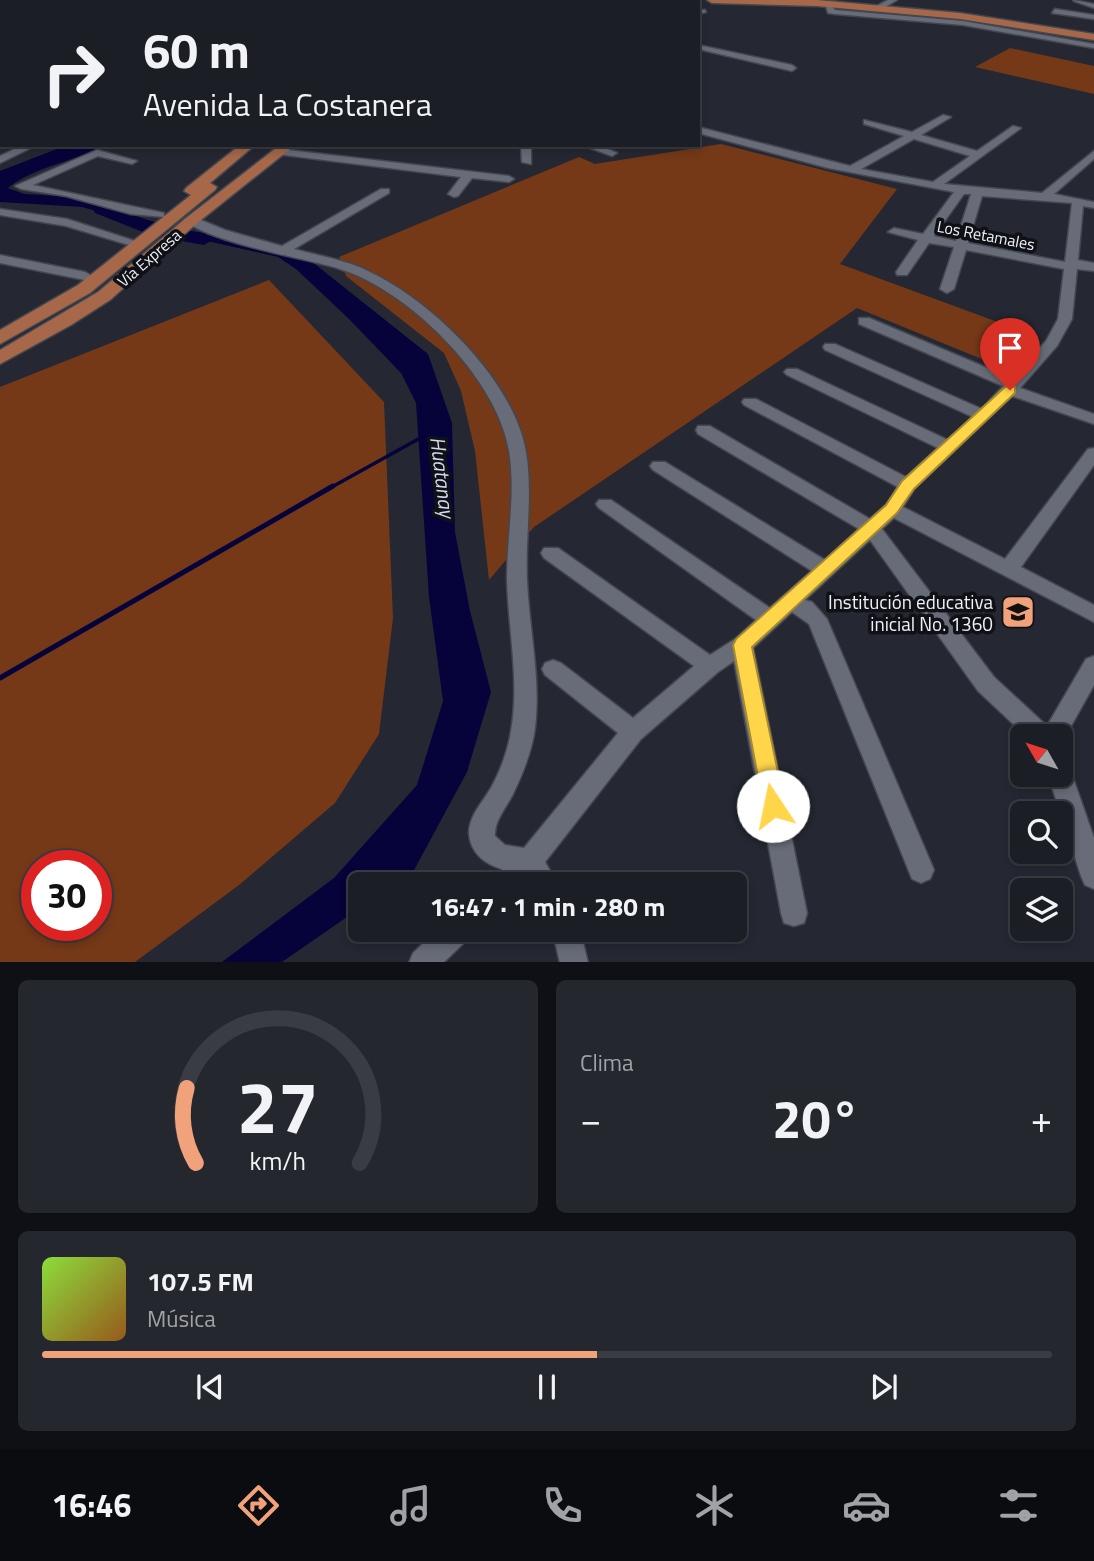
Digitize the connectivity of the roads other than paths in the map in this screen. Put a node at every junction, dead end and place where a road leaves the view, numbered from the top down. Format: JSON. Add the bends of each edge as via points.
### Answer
{"nodes":[{"id":1,"x":712,"y":0,"type":"edge"},
{"id":2,"x":894,"y":0,"type":"edge"},
{"id":3,"x":1058,"y":0,"type":"edge"},
{"id":4,"x":1076,"y":0,"type":"edge"},
{"id":5,"x":827,"y":4,"type":"junction"},
{"id":6,"x":1094,"y":6,"type":"edge"},
{"id":7,"x":877,"y":8,"type":"junction"},
{"id":8,"x":1055,"y":11,"type":"junction"},
{"id":9,"x":1094,"y":17,"type":"edge"},
{"id":10,"x":1051,"y":23,"type":"dead end"},
{"id":11,"x":1094,"y":37,"type":"edge"},
{"id":12,"x":1094,"y":46,"type":"edge"},
{"id":13,"x":700,"y":47,"type":"edge"},
{"id":14,"x":792,"y":68,"type":"dead end"},
{"id":15,"x":946,"y":117,"type":"dead end"},
{"id":16,"x":867,"y":122,"type":"dead end"},
{"id":17,"x":1016,"y":128,"type":"dead end"},
{"id":18,"x":700,"y":131,"type":"edge"},
{"id":19,"x":913,"y":135,"type":"junction"},
{"id":20,"x":28,"y":147,"type":"edge"},
{"id":21,"x":108,"y":147,"type":"edge"},
{"id":22,"x":247,"y":147,"type":"edge"},
{"id":23,"x":263,"y":147,"type":"edge"},
{"id":24,"x":282,"y":147,"type":"edge"},
{"id":25,"x":526,"y":147,"type":"edge"},
{"id":26,"x":593,"y":147,"type":"edge"},
{"id":27,"x":97,"y":153,"type":"junction"},
{"id":28,"x":612,"y":153,"type":"dead end"},
{"id":29,"x":1094,"y":153,"type":"edge"},
{"id":30,"x":978,"y":155,"type":"junction"},
{"id":31,"x":0,"y":160,"type":"edge"},
{"id":32,"x":132,"y":161,"type":"dead end"},
{"id":33,"x":527,"y":162,"type":"dead end"},
{"id":34,"x":69,"y":165,"type":"junction"},
{"id":35,"x":853,"y":169,"type":"junction"},
{"id":36,"x":91,"y":171,"type":"dead end"},
{"id":37,"x":469,"y":174,"type":"junction"},
{"id":38,"x":509,"y":179,"type":"dead end"},
{"id":39,"x":936,"y":185,"type":"junction"},
{"id":40,"x":961,"y":190,"type":"junction"},
{"id":41,"x":385,"y":191,"type":"dead end"},
{"id":42,"x":978,"y":191,"type":"junction"},
{"id":43,"x":454,"y":194,"type":"dead end"},
{"id":44,"x":1046,"y":195,"type":"junction"},
{"id":45,"x":1082,"y":204,"type":"edge"},
{"id":46,"x":0,"y":212,"type":"edge"},
{"id":47,"x":176,"y":218,"type":"junction"},
{"id":48,"x":894,"y":232,"type":"dead end"},
{"id":49,"x":926,"y":239,"type":"junction"},
{"id":50,"x":143,"y":243,"type":"junction"},
{"id":51,"x":962,"y":246,"type":"junction"},
{"id":52,"x":284,"y":250,"type":"junction"},
{"id":53,"x":0,"y":259,"type":"edge"},
{"id":54,"x":1072,"y":265,"type":"junction"},
{"id":55,"x":1094,"y":267,"type":"edge"},
{"id":56,"x":902,"y":272,"type":"dead end"},
{"id":57,"x":85,"y":276,"type":"junction"},
{"id":58,"x":947,"y":289,"type":"dead end"},
{"id":59,"x":864,"y":321,"type":"dead end"},
{"id":60,"x":0,"y":328,"type":"edge"},
{"id":61,"x":0,"y":338,"type":"edge"},
{"id":62,"x":830,"y":347,"type":"dead end"},
{"id":63,"x":0,"y":350,"type":"edge"},
{"id":64,"x":0,"y":358,"type":"edge"},
{"id":65,"x":792,"y":372,"type":"dead end"},
{"id":66,"x":1012,"y":387,"type":"junction"},
{"id":67,"x":750,"y":402,"type":"dead end"},
{"id":68,"x":984,"y":416,"type":"junction"},
{"id":69,"x":1094,"y":419,"type":"edge"},
{"id":70,"x":704,"y":430,"type":"dead end"},
{"id":71,"x":950,"y":447,"type":"junction"},
{"id":72,"x":1094,"y":453,"type":"edge"},
{"id":73,"x":659,"y":466,"type":"dead end"},
{"id":74,"x":908,"y":485,"type":"junction"},
{"id":75,"x":605,"y":504,"type":"dead end"},
{"id":76,"x":892,"y":509,"type":"junction"},
{"id":77,"x":870,"y":527,"type":"junction"},
{"id":78,"x":551,"y":553,"type":"dead end"},
{"id":79,"x":826,"y":570,"type":"junction"},
{"id":80,"x":1008,"y":570,"type":"junction"},
{"id":81,"x":789,"y":603,"type":"junction"},
{"id":82,"x":1094,"y":614,"type":"edge"},
{"id":83,"x":769,"y":618,"type":"junction"},
{"id":84,"x":742,"y":645,"type":"junction"},
{"id":85,"x":1094,"y":665,"type":"edge"},
{"id":86,"x":710,"y":666,"type":"junction"},
{"id":87,"x":553,"y":669,"type":"dead end"},
{"id":88,"x":1029,"y":724,"type":"edge"},
{"id":89,"x":1060,"y":724,"type":"edge"},
{"id":90,"x":633,"y":732,"type":"junction"},
{"id":91,"x":1064,"y":788,"type":"edge"},
{"id":92,"x":529,"y":862,"type":"junction"},
{"id":93,"x":921,"y":870,"type":"dead end"},
{"id":94,"x":518,"y":872,"type":"edge"},
{"id":95,"x":536,"y":872,"type":"edge"},
{"id":96,"x":1094,"y":876,"type":"edge"},
{"id":97,"x":794,"y":913,"type":"dead end"},
{"id":98,"x":444,"y":942,"type":"edge"},
{"id":99,"x":569,"y":942,"type":"edge"},
{"id":100,"x":423,"y":962,"type":"edge"},
{"id":101,"x":574,"y":962,"type":"edge"}],
"edges":[{"from":1,"to":5,"type":"main road"},
{"from":2,"to":7,"type":"street"},
{"from":3,"to":8,"type":"street"},
{"from":4,"to":6,"type":"street"},
{"from":5,"to":7,"type":"main road"},
{"from":5,"to":12,"type":"street","via":[[835,12],[963,23]]},
{"from":7,"to":11,"type":"main road"},
{"from":8,"to":9,"type":"street"},
{"from":8,"to":10,"type":"street"},
{"from":13,"to":14,"type":"street"},
{"from":15,"to":19,"type":"street"},
{"from":16,"to":19,"type":"street"},
{"from":17,"to":30,"type":"street"},
{"from":18,"to":35,"type":"street"},
{"from":19,"to":30,"type":"street"},
{"from":19,"to":35,"type":"street"},
{"from":20,"to":31,"type":"street"},
{"from":21,"to":27,"type":"street"},
{"from":22,"to":47,"type":"main road","name":"Vía Expresa"},
{"from":23,"to":47,"type":"main road","name":"Vía Expresa"},
{"from":24,"to":37,"type":"street"},
{"from":24,"to":47,"type":"main road","name":"Vía Expresa"},
{"from":25,"to":33,"type":"street"},
{"from":26,"to":28,"type":"street"},
{"from":27,"to":32,"type":"street"},
{"from":27,"to":34,"type":"street"},
{"from":29,"to":44,"type":"street"},
{"from":30,"to":39,"type":"street"},
{"from":34,"to":36,"type":"street"},
{"from":34,"to":47,"type":"street","via":[[21,186]]},
{"from":35,"to":39,"type":"street"},
{"from":37,"to":38,"type":"street"},
{"from":37,"to":43,"type":"street"},
{"from":39,"to":40,"type":"street"},
{"from":40,"to":42,"type":"street"},
{"from":40,"to":49,"type":"street"},
{"from":41,"to":52,"type":"street"},
{"from":42,"to":44,"type":"street"},
{"from":42,"to":51,"type":"street"},
{"from":44,"to":45,"type":"street"},
{"from":45,"to":54,"type":"street"},
{"from":46,"to":50,"type":"street"},
{"from":47,"to":50,"type":"main road","name":"Vía Expresa"},
{"from":47,"to":50,"type":"main road","name":"Vía Expresa"},
{"from":47,"to":52,"type":"street"},
{"from":48,"to":49,"type":"street","name":"Los Retamales"},
{"from":49,"to":51,"type":"street","name":"Los Retamales"},
{"from":49,"to":56,"type":"street"},
{"from":50,"to":57,"type":"main road","name":"Vía Expresa"},
{"from":50,"to":61,"type":"main road","name":"Vía Expresa","via":[[84,289]]},
{"from":50,"to":63,"type":"main road","name":"Vía Expresa","via":[[96,293]]},
{"from":50,"to":64,"type":"main road","name":"Vía Expresa","via":[[104,296]]},
{"from":51,"to":54,"type":"street","name":"Los Retamales"},
{"from":51,"to":58,"type":"street"},
{"from":52,"to":92,"type":"street","via":[[348,267],[419,310],[463,353],[505,415],[519,471],[517,580],[525,713],[515,761],[482,824],[483,843],[499,856]]},
{"from":53,"to":57,"type":"street"},
{"from":54,"to":55,"type":"street","name":"Los Retamales"},
{"from":54,"to":66,"type":"street","via":[[1065,319],[1052,343]]},
{"from":57,"to":60,"type":"main road","name":"Vía Expresa"},
{"from":59,"to":66,"type":"street"},
{"from":62,"to":68,"type":"street"},
{"from":65,"to":71,"type":"street"},
{"from":66,"to":68,"type":"street"},
{"from":66,"to":69,"type":"street"},
{"from":67,"to":74,"type":"street"},
{"from":68,"to":71,"type":"street"},
{"from":70,"to":77,"type":"street"},
{"from":71,"to":74,"type":"street"},
{"from":72,"to":80,"type":"street"},
{"from":73,"to":79,"type":"street"},
{"from":74,"to":76,"type":"street"},
{"from":75,"to":83,"type":"street"},
{"from":76,"to":77,"type":"street"},
{"from":76,"to":80,"type":"street"},
{"from":77,"to":79,"type":"street"},
{"from":77,"to":88,"type":"street","via":[[986,684]]},
{"from":78,"to":86,"type":"street"},
{"from":79,"to":81,"type":"street"},
{"from":80,"to":82,"type":"street"},
{"from":81,"to":83,"type":"street"},
{"from":81,"to":93,"type":"street","via":[[805,608],[817,619]]},
{"from":83,"to":84,"type":"street"},
{"from":84,"to":86,"type":"street"},
{"from":84,"to":97,"type":"street"},
{"from":85,"to":89,"type":"street"},
{"from":86,"to":90,"type":"street"},
{"from":87,"to":90,"type":"street"},
{"from":90,"to":92,"type":"street"},
{"from":91,"to":96,"type":"street"},
{"from":92,"to":94,"type":"street"},
{"from":92,"to":95,"type":"street"},
{"from":98,"to":100,"type":"street"},
{"from":99,"to":101,"type":"street"}]}
